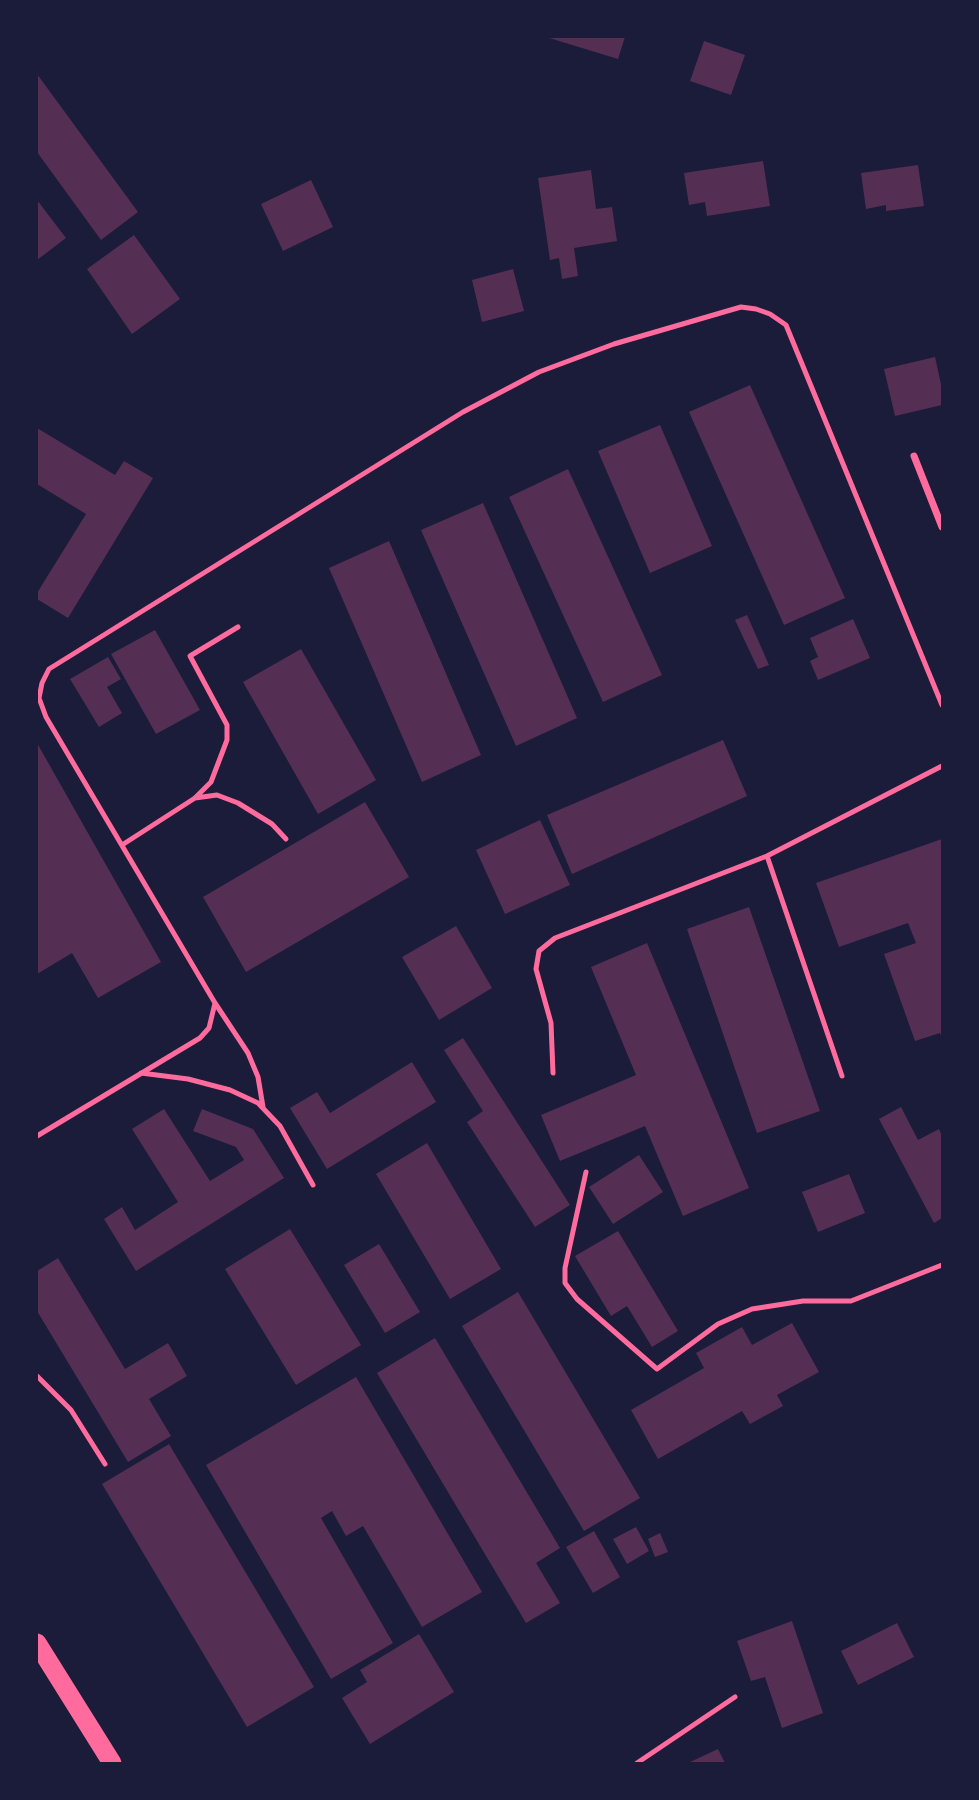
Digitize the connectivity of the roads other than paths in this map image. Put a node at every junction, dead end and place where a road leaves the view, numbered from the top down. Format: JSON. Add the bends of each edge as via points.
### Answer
{"nodes":[{"id":1,"x":914,"y":456,"type":"dead end"},
{"id":2,"x":942,"y":527,"type":"edge"},
{"id":3,"x":238,"y":627,"type":"dead end"},
{"id":4,"x":942,"y":705,"type":"edge"},
{"id":5,"x":942,"y":766,"type":"edge"},
{"id":6,"x":195,"y":798,"type":"junction"},
{"id":7,"x":286,"y":839,"type":"dead end"},
{"id":8,"x":122,"y":845,"type":"junction"},
{"id":9,"x":768,"y":856,"type":"junction"},
{"id":10,"x":215,"y":1003,"type":"junction"},
{"id":11,"x":141,"y":1073,"type":"junction"},
{"id":12,"x":553,"y":1073,"type":"dead end"},
{"id":13,"x":842,"y":1076,"type":"dead end"},
{"id":14,"x":264,"y":1109,"type":"junction"},
{"id":15,"x":37,"y":1136,"type":"edge"},
{"id":16,"x":586,"y":1172,"type":"dead end"},
{"id":17,"x":313,"y":1185,"type":"dead end"},
{"id":18,"x":942,"y":1265,"type":"edge"},
{"id":19,"x":37,"y":1376,"type":"edge"},
{"id":20,"x":105,"y":1464,"type":"dead end"},
{"id":21,"x":37,"y":1643,"type":"edge"},
{"id":22,"x":735,"y":1697,"type":"dead end"},
{"id":23,"x":112,"y":1763,"type":"edge"},
{"id":24,"x":637,"y":1763,"type":"edge"}],
"edges":[{"from":1,"to":2,"type":"street"},
{"from":3,"to":6,"type":"lane","via":[[190,656],[227,725],[227,740],[211,782]]},
{"from":4,"to":8,"type":"lane","via":[[786,325],[770,314],[741,307],[614,344],[539,372],[463,412],[49,668],[39,698],[46,716]]},
{"from":5,"to":9,"type":"lane"},
{"from":6,"to":7,"type":"lane","via":[[217,795],[238,803],[272,824]]},
{"from":6,"to":8,"type":"lane"},
{"from":8,"to":10,"type":"lane"},
{"from":9,"to":12,"type":"lane","via":[[555,938],[539,951],[536,970],[551,1023]]},
{"from":9,"to":13,"type":"lane"},
{"from":10,"to":11,"type":"lane","via":[[209,1028],[200,1038]]},
{"from":10,"to":14,"type":"lane","via":[[248,1053]]},
{"from":11,"to":14,"type":"lane","via":[[230,1090]]},
{"from":11,"to":15,"type":"lane"},
{"from":14,"to":17,"type":"lane","via":[[280,1126]]},
{"from":16,"to":18,"type":"lane","via":[[565,1283],[657,1369],[718,1324],[752,1309],[803,1301],[851,1301]]},
{"from":19,"to":20,"type":"lane","via":[[71,1410]]},
{"from":21,"to":23,"type":"highway"},
{"from":22,"to":24,"type":"lane"}]}
